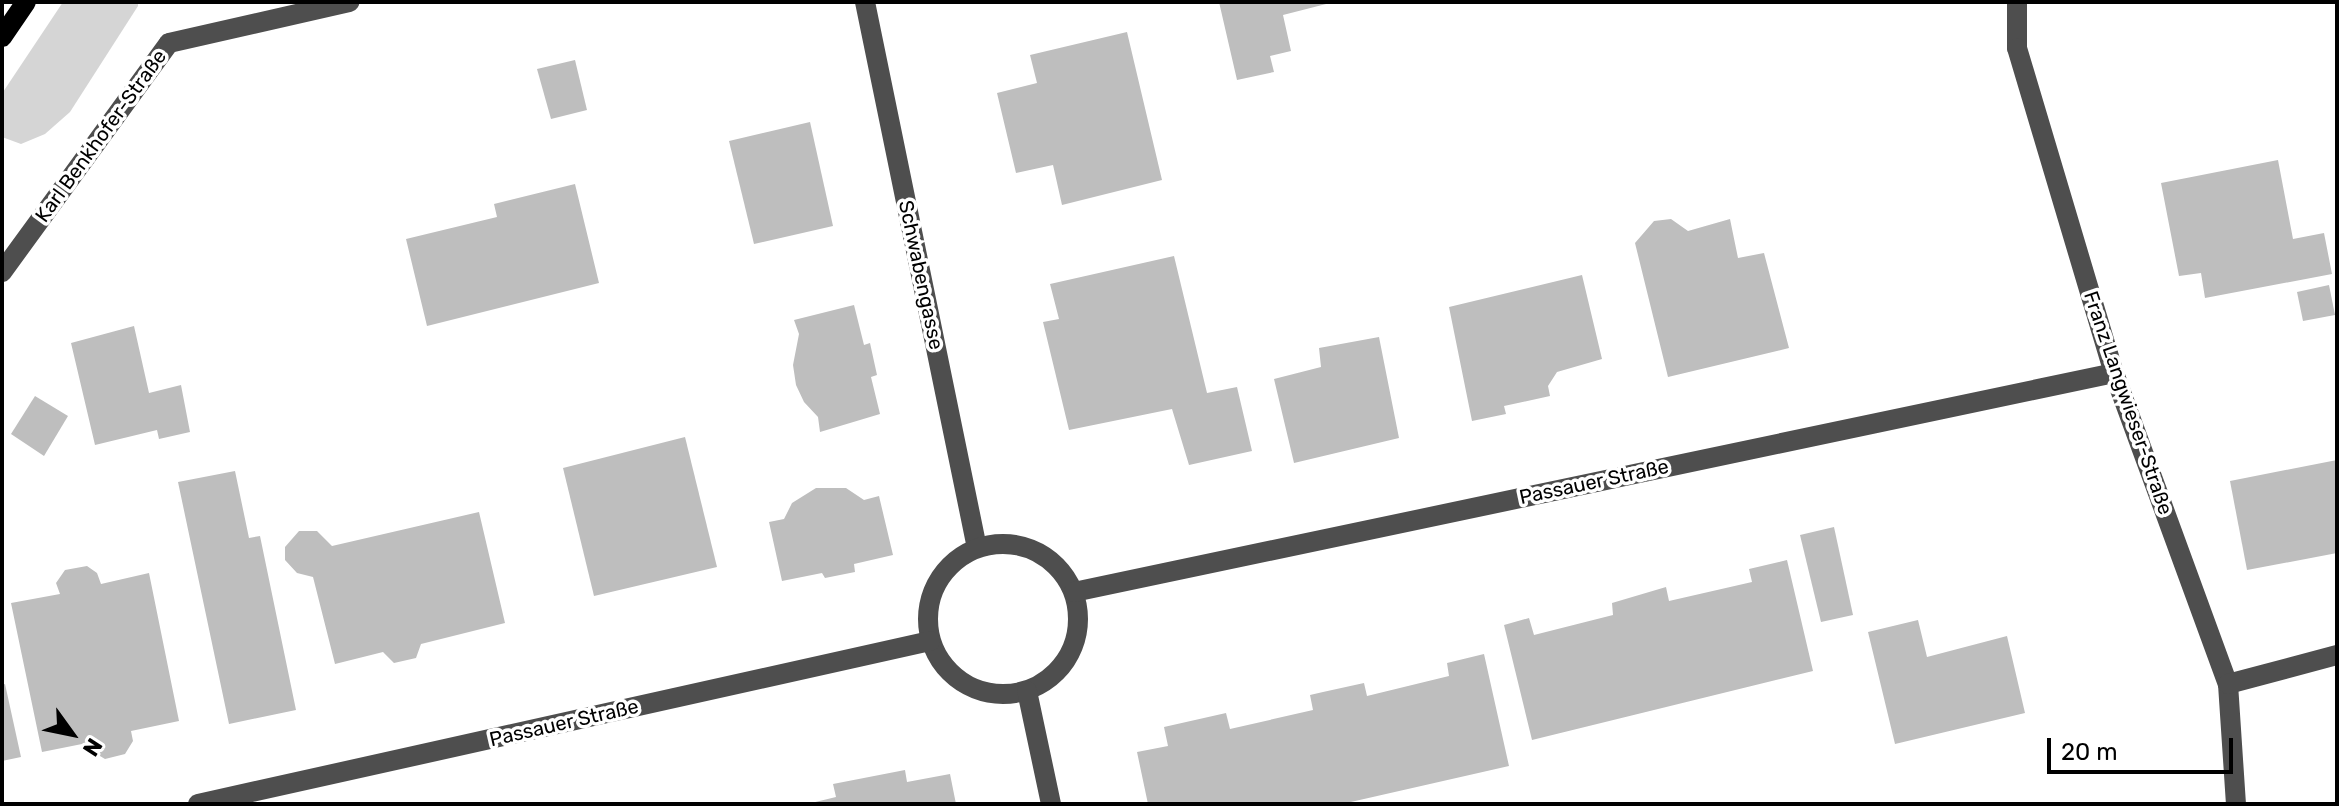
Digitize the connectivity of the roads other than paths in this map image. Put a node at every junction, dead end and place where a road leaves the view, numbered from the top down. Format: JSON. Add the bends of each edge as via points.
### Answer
{"nodes":[{"id":1,"x":26,"y":2,"type":"edge"},
{"id":2,"x":349,"y":2,"type":"edge"},
{"id":3,"x":865,"y":2,"type":"edge"},
{"id":4,"x":2017,"y":2,"type":"edge"},
{"id":5,"x":2,"y":37,"type":"edge"},
{"id":6,"x":4,"y":262,"type":"edge"},
{"id":7,"x":2114,"y":373,"type":"junction"},
{"id":8,"x":977,"y":548,"type":"junction"},
{"id":9,"x":1074,"y":592,"type":"junction"},
{"id":10,"x":930,"y":641,"type":"junction"},
{"id":11,"x":2337,"y":655,"type":"edge"},
{"id":12,"x":2228,"y":684,"type":"junction"},
{"id":13,"x":1027,"y":691,"type":"junction"},
{"id":14,"x":198,"y":804,"type":"edge"},
{"id":15,"x":1051,"y":804,"type":"edge"},
{"id":16,"x":2236,"y":804,"type":"edge"}],
"edges":[{"from":1,"to":5,"type":"main road"},
{"from":2,"to":6,"type":"street","name":"Karl Benkhofer-Straße","via":[[169,43]]},
{"from":3,"to":8,"type":"street","name":"Schwabengasse"},
{"from":4,"to":7,"type":"street","name":"Franz Langwieser-Straße","via":[[2017,48]]},
{"from":7,"to":9,"type":"street","name":"Passauer Straße"},
{"from":7,"to":12,"type":"street","name":"Franz Langwieser-Straße"},
{"from":8,"to":9,"type":"street","via":[[1022,546],[1047,557]]},
{"from":8,"to":10,"type":"street","via":[[954,561],[937,582],[927,615]]},
{"from":9,"to":13,"type":"street","via":[[1079,615],[1076,641],[1064,664],[1045,683]]},
{"from":10,"to":13,"type":"street","via":[[942,665],[975,690],[1001,696]]},
{"from":10,"to":14,"type":"street","name":"Passauer Straße"},
{"from":11,"to":12,"type":"street"},
{"from":12,"to":16,"type":"street","name":"Franz Langwieser-Straße"},
{"from":13,"to":15,"type":"street"}]}
